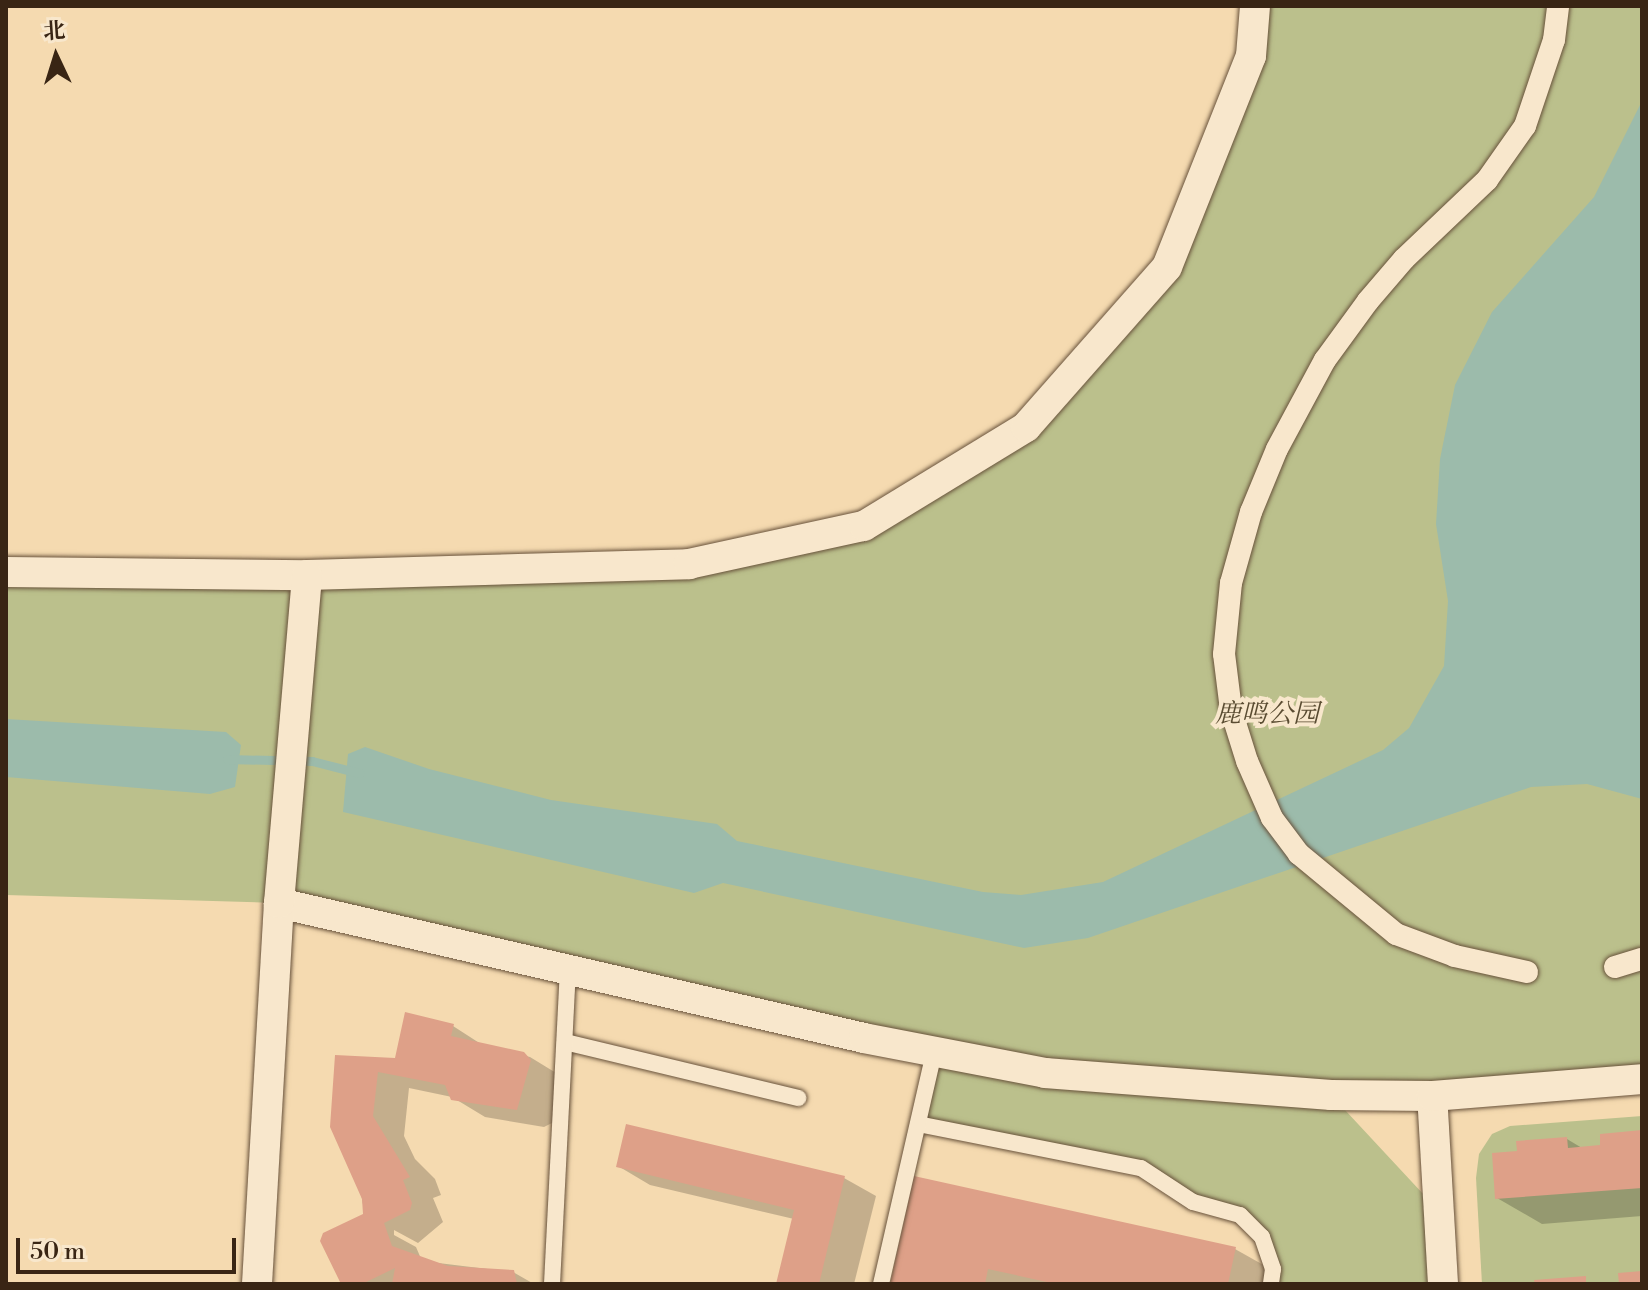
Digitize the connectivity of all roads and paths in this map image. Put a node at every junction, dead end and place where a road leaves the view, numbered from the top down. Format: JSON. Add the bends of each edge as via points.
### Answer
{"nodes":[{"id":1,"x":1255,"y":6,"type":"edge"},
{"id":2,"x":1558,"y":6,"type":"edge"},
{"id":3,"x":6,"y":572,"type":"edge"},
{"id":4,"x":307,"y":575,"type":"junction"},
{"id":5,"x":279,"y":903,"type":"junction"},
{"id":6,"x":1642,"y":959,"type":"edge"},
{"id":7,"x":1615,"y":967,"type":"dead end"},
{"id":8,"x":568,"y":970,"type":"junction"},
{"id":9,"x":1527,"y":972,"type":"dead end"},
{"id":10,"x":565,"y":1042,"type":"junction"},
{"id":11,"x":934,"y":1052,"type":"junction"},
{"id":12,"x":1642,"y":1079,"type":"edge"},
{"id":13,"x":1432,"y":1096,"type":"junction"},
{"id":14,"x":798,"y":1098,"type":"dead end"},
{"id":15,"x":918,"y":1124,"type":"junction"},
{"id":16,"x":257,"y":1284,"type":"edge"},
{"id":17,"x":552,"y":1284,"type":"edge"},
{"id":18,"x":881,"y":1284,"type":"edge"},
{"id":19,"x":1271,"y":1284,"type":"edge"},
{"id":20,"x":1443,"y":1284,"type":"edge"}],
"edges":[{"from":1,"to":4,"type":"street","via":[[1251,56],[1167,267],[1026,427],[864,526],[689,564]]},
{"from":2,"to":9,"type":"street","via":[[1557,28],[1525,126],[1487,180],[1368,301],[1325,360],[1272,462],[1231,583],[1224,654],[1231,710],[1247,761],[1272,818],[1299,854],[1396,934],[1455,956]]},
{"from":3,"to":4,"type":"street"},
{"from":4,"to":5,"type":"street"},
{"from":5,"to":8,"type":"street"},
{"from":5,"to":16,"type":"street"},
{"from":6,"to":7,"type":"street"},
{"from":8,"to":10,"type":"lane"},
{"from":8,"to":11,"type":"street"},
{"from":10,"to":14,"type":"lane"},
{"from":10,"to":17,"type":"lane"},
{"from":11,"to":13,"type":"street","via":[[1045,1073],[1303,1093]]},
{"from":11,"to":15,"type":"lane"},
{"from":12,"to":13,"type":"street"},
{"from":13,"to":20,"type":"street"},
{"from":15,"to":18,"type":"lane"},
{"from":15,"to":19,"type":"lane","via":[[1141,1168],[1193,1202],[1240,1215],[1262,1237],[1273,1269]]}]}
